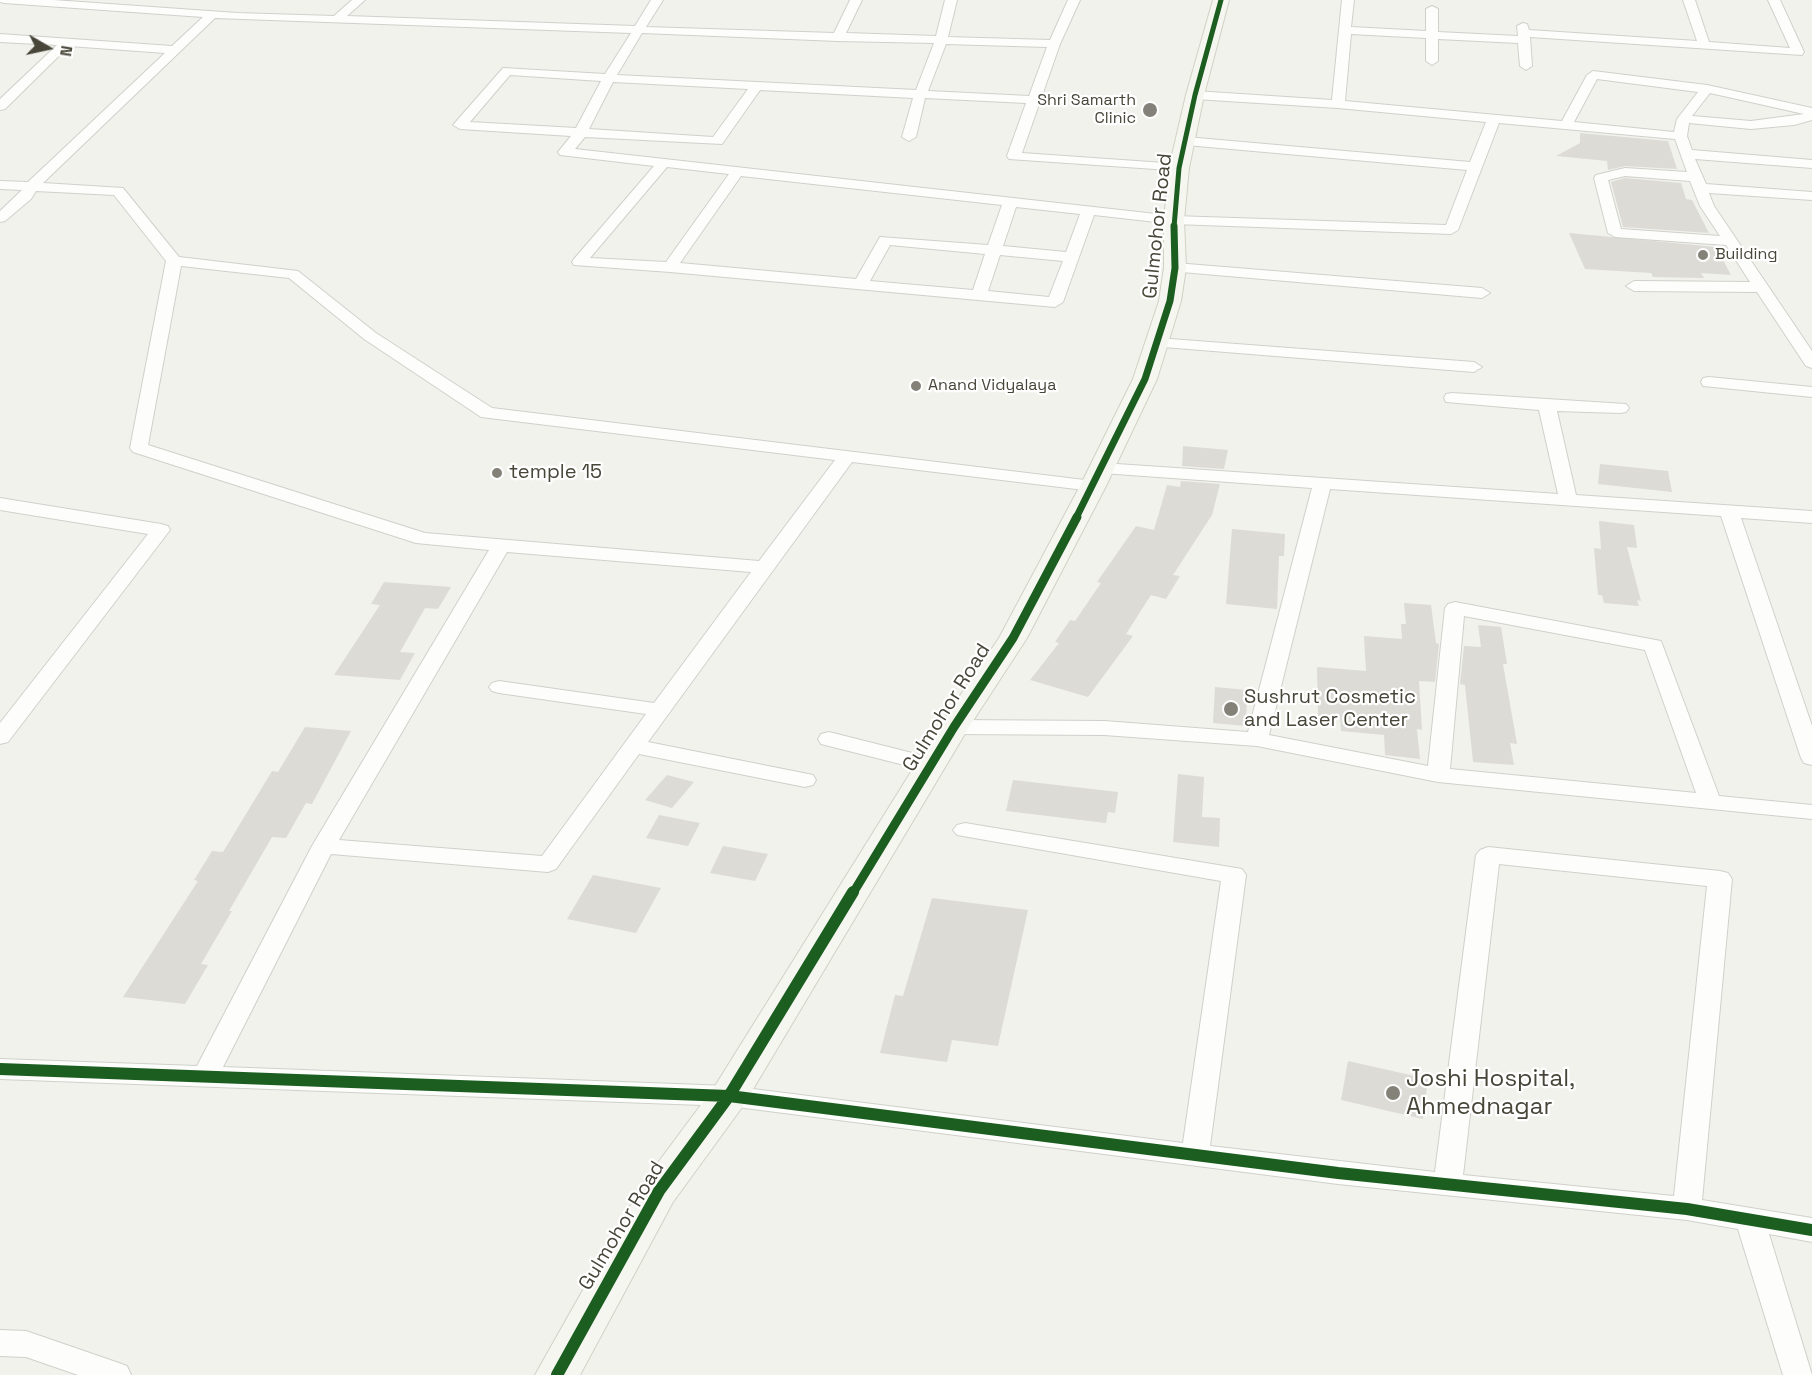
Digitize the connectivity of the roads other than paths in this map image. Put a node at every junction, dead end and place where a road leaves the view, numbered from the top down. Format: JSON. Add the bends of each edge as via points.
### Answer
{"nodes":[{"id":1,"x":4,"y":0,"type":"edge"},
{"id":2,"x":98,"y":0,"type":"edge"},
{"id":3,"x":359,"y":0,"type":"edge"},
{"id":4,"x":657,"y":0,"type":"edge"},
{"id":5,"x":855,"y":0,"type":"edge"},
{"id":6,"x":951,"y":0,"type":"edge"},
{"id":7,"x":1074,"y":0,"type":"edge"},
{"id":8,"x":1221,"y":0,"type":"edge"},
{"id":9,"x":1348,"y":0,"type":"edge"},
{"id":10,"x":1689,"y":0,"type":"edge"},
{"id":11,"x":1774,"y":0,"type":"edge"},
{"id":12,"x":86,"y":7,"type":"junction"},
{"id":13,"x":1432,"y":9,"type":"dead end"},
{"id":14,"x":213,"y":14,"type":"junction"},
{"id":15,"x":337,"y":19,"type":"junction"},
{"id":16,"x":1522,"y":20,"type":"dead end"},
{"id":17,"x":1345,"y":30,"type":"junction"},
{"id":18,"x":639,"y":31,"type":"junction"},
{"id":19,"x":1432,"y":34,"type":"junction"},
{"id":20,"x":838,"y":37,"type":"junction"},
{"id":21,"x":1524,"y":37,"type":"junction"},
{"id":22,"x":0,"y":38,"type":"edge"},
{"id":23,"x":941,"y":41,"type":"junction"},
{"id":24,"x":67,"y":42,"type":"junction"},
{"id":25,"x":1054,"y":44,"type":"junction"},
{"id":26,"x":1704,"y":46,"type":"junction"},
{"id":27,"x":176,"y":50,"type":"junction"},
{"id":28,"x":1798,"y":52,"type":"junction"},
{"id":29,"x":1812,"y":53,"type":"edge"},
{"id":30,"x":1432,"y":61,"type":"dead end"},
{"id":31,"x":1526,"y":66,"type":"dead end"},
{"id":32,"x":609,"y":78,"type":"junction"},
{"id":33,"x":756,"y":86,"type":"junction"},
{"id":34,"x":1707,"y":89,"type":"junction"},
{"id":35,"x":920,"y":95,"type":"junction"},
{"id":36,"x":1195,"y":95,"type":"junction"},
{"id":37,"x":1034,"y":100,"type":"junction"},
{"id":38,"x":1338,"y":104,"type":"junction"},
{"id":39,"x":0,"y":106,"type":"edge"},
{"id":40,"x":1812,"y":114,"type":"edge"},
{"id":41,"x":1494,"y":119,"type":"junction"},
{"id":42,"x":1683,"y":119,"type":"junction"},
{"id":43,"x":1566,"y":126,"type":"junction"},
{"id":44,"x":580,"y":134,"type":"junction"},
{"id":45,"x":1680,"y":136,"type":"junction"},
{"id":46,"x":909,"y":137,"type":"dead end"},
{"id":47,"x":1183,"y":154,"type":"junction"},
{"id":48,"x":1687,"y":154,"type":"junction"},
{"id":49,"x":664,"y":163,"type":"junction"},
{"id":50,"x":1812,"y":165,"type":"edge"},
{"id":51,"x":1476,"y":167,"type":"junction"},
{"id":52,"x":738,"y":171,"type":"junction"},
{"id":53,"x":1697,"y":183,"type":"junction"},
{"id":54,"x":0,"y":185,"type":"edge"},
{"id":55,"x":32,"y":186,"type":"junction"},
{"id":56,"x":1812,"y":196,"type":"edge"},
{"id":57,"x":1010,"y":202,"type":"junction"},
{"id":58,"x":1089,"y":210,"type":"junction"},
{"id":59,"x":0,"y":218,"type":"edge"},
{"id":60,"x":1174,"y":220,"type":"junction"},
{"id":61,"x":1730,"y":240,"type":"junction"},
{"id":62,"x":994,"y":250,"type":"junction"},
{"id":63,"x":1072,"y":257,"type":"junction"},
{"id":64,"x":174,"y":261,"type":"junction"},
{"id":65,"x":670,"y":267,"type":"junction"},
{"id":66,"x":1175,"y":268,"type":"junction"},
{"id":67,"x":860,"y":285,"type":"junction"},
{"id":68,"x":1634,"y":286,"type":"dead end"},
{"id":69,"x":1761,"y":287,"type":"junction"},
{"id":70,"x":1482,"y":293,"type":"dead end"},
{"id":71,"x":979,"y":296,"type":"junction"},
{"id":72,"x":1157,"y":343,"type":"junction"},
{"id":73,"x":1812,"y":363,"type":"edge"},
{"id":74,"x":1474,"y":368,"type":"dead end"},
{"id":75,"x":1709,"y":382,"type":"dead end"},
{"id":76,"x":1812,"y":392,"type":"edge"},
{"id":77,"x":1452,"y":398,"type":"dead end"},
{"id":78,"x":1547,"y":406,"type":"junction"},
{"id":79,"x":1620,"y":408,"type":"dead end"},
{"id":80,"x":847,"y":457,"type":"junction"},
{"id":81,"x":1098,"y":477,"type":"junction"},
{"id":82,"x":1322,"y":483,"type":"junction"},
{"id":83,"x":1568,"y":500,"type":"junction"},
{"id":84,"x":0,"y":504,"type":"edge"},
{"id":85,"x":1729,"y":512,"type":"junction"},
{"id":86,"x":1812,"y":517,"type":"edge"},
{"id":87,"x":501,"y":546,"type":"junction"},
{"id":88,"x":764,"y":567,"type":"junction"},
{"id":89,"x":499,"y":687,"type":"dead end"},
{"id":90,"x":661,"y":710,"type":"junction"},
{"id":91,"x":954,"y":727,"type":"junction"},
{"id":92,"x":0,"y":737,"type":"edge"},
{"id":93,"x":829,"y":739,"type":"dead end"},
{"id":94,"x":1257,"y":739,"type":"junction"},
{"id":95,"x":634,"y":746,"type":"junction"},
{"id":96,"x":1812,"y":758,"type":"edge"},
{"id":97,"x":932,"y":765,"type":"junction"},
{"id":98,"x":1438,"y":775,"type":"junction"},
{"id":99,"x":805,"y":780,"type":"dead end"},
{"id":100,"x":1710,"y":802,"type":"junction"},
{"id":101,"x":1812,"y":812,"type":"edge"},
{"id":102,"x":965,"y":830,"type":"dead end"},
{"id":103,"x":324,"y":846,"type":"junction"},
{"id":104,"x":0,"y":1069,"type":"edge"},
{"id":105,"x":204,"y":1078,"type":"junction"},
{"id":106,"x":729,"y":1096,"type":"junction"},
{"id":107,"x":1195,"y":1155,"type":"junction"},
{"id":108,"x":1448,"y":1182,"type":"junction"},
{"id":109,"x":1687,"y":1209,"type":"junction"},
{"id":110,"x":1750,"y":1220,"type":"junction"},
{"id":111,"x":1812,"y":1230,"type":"edge"},
{"id":112,"x":0,"y":1343,"type":"edge"},
{"id":113,"x":116,"y":1375,"type":"edge"},
{"id":114,"x":557,"y":1375,"type":"edge"},
{"id":115,"x":1798,"y":1375,"type":"edge"}],
"edges":[{"from":1,"to":12,"type":"street"},
{"from":2,"to":12,"type":"street"},
{"from":3,"to":15,"type":"street"},
{"from":4,"to":18,"type":"street"},
{"from":5,"to":20,"type":"street"},
{"from":6,"to":23,"type":"street"},
{"from":7,"to":25,"type":"street"},
{"from":8,"to":36,"type":"street","name":"Gulmohor Road"},
{"from":9,"to":17,"type":"street"},
{"from":10,"to":26,"type":"street"},
{"from":11,"to":28,"type":"street"},
{"from":12,"to":14,"type":"street"},
{"from":13,"to":19,"type":"street"},
{"from":14,"to":15,"type":"street","via":[[240,12]]},
{"from":14,"to":27,"type":"street"},
{"from":15,"to":18,"type":"street"},
{"from":16,"to":21,"type":"street"},
{"from":17,"to":19,"type":"street"},
{"from":17,"to":38,"type":"street"},
{"from":18,"to":20,"type":"street"},
{"from":18,"to":32,"type":"street"},
{"from":19,"to":21,"type":"street"},
{"from":19,"to":30,"type":"street"},
{"from":20,"to":23,"type":"street"},
{"from":21,"to":26,"type":"street","via":[[1630,46]]},
{"from":21,"to":31,"type":"street"},
{"from":22,"to":24,"type":"street"},
{"from":23,"to":25,"type":"street"},
{"from":23,"to":35,"type":"street"},
{"from":24,"to":27,"type":"street"},
{"from":24,"to":39,"type":"street"},
{"from":25,"to":37,"type":"street"},
{"from":26,"to":28,"type":"street"},
{"from":27,"to":55,"type":"street"},
{"from":28,"to":29,"type":"street"},
{"from":32,"to":33,"type":"street"},
{"from":32,"to":44,"type":"street"},
{"from":32,"to":44,"type":"street","via":[[507,72],[460,125]]},
{"from":33,"to":35,"type":"street"},
{"from":33,"to":44,"type":"street","via":[[717,141]]},
{"from":34,"to":40,"type":"street"},
{"from":34,"to":42,"type":"street"},
{"from":34,"to":43,"type":"street","via":[[1593,75]]},
{"from":35,"to":37,"type":"street"},
{"from":35,"to":46,"type":"street"},
{"from":36,"to":38,"type":"street"},
{"from":36,"to":47,"type":"street","name":"Gulmohor Road"},
{"from":37,"to":47,"type":"street","via":[[1014,156]]},
{"from":38,"to":41,"type":"street"},
{"from":40,"to":42,"type":"street","via":[[1794,121],[1751,125]]},
{"from":41,"to":43,"type":"street"},
{"from":41,"to":51,"type":"street"},
{"from":42,"to":45,"type":"street"},
{"from":43,"to":45,"type":"street"},
{"from":44,"to":49,"type":"street","via":[[565,152]]},
{"from":45,"to":48,"type":"street"},
{"from":47,"to":51,"type":"street"},
{"from":47,"to":60,"type":"street","name":"Gulmohor Road"},
{"from":48,"to":50,"type":"street"},
{"from":48,"to":53,"type":"street"},
{"from":49,"to":52,"type":"street"},
{"from":49,"to":65,"type":"street","via":[[579,262]]},
{"from":51,"to":60,"type":"street","via":[[1451,230]]},
{"from":52,"to":57,"type":"street"},
{"from":52,"to":65,"type":"street"},
{"from":53,"to":56,"type":"street"},
{"from":53,"to":61,"type":"street"},
{"from":53,"to":61,"type":"street","via":[[1625,172],[1601,178],[1615,233]]},
{"from":54,"to":55,"type":"street"},
{"from":55,"to":59,"type":"street"},
{"from":55,"to":64,"type":"street","via":[[118,191]]},
{"from":57,"to":58,"type":"street"},
{"from":57,"to":62,"type":"street"},
{"from":58,"to":60,"type":"street"},
{"from":58,"to":63,"type":"street"},
{"from":60,"to":66,"type":"street","name":"Gulmohor Road"},
{"from":61,"to":69,"type":"street"},
{"from":62,"to":63,"type":"street"},
{"from":62,"to":67,"type":"street","via":[[885,240]]},
{"from":62,"to":71,"type":"street"},
{"from":63,"to":71,"type":"street","via":[[1055,302]]},
{"from":64,"to":80,"type":"street","via":[[293,274],[370,336],[487,413]]},
{"from":64,"to":87,"type":"street","via":[[139,448],[423,539]]},
{"from":65,"to":67,"type":"street"},
{"from":66,"to":70,"type":"street"},
{"from":66,"to":72,"type":"street","name":"Gulmohor Road"},
{"from":67,"to":71,"type":"street"},
{"from":68,"to":69,"type":"street"},
{"from":69,"to":73,"type":"street"},
{"from":72,"to":74,"type":"street"},
{"from":72,"to":81,"type":"street","name":"Gulmohor Road","via":[[1145,379]]},
{"from":75,"to":76,"type":"street"},
{"from":77,"to":78,"type":"street"},
{"from":78,"to":79,"type":"street"},
{"from":78,"to":83,"type":"street"},
{"from":80,"to":81,"type":"street"},
{"from":80,"to":88,"type":"street"},
{"from":81,"to":82,"type":"street"},
{"from":81,"to":91,"type":"street","name":"Gulmohor Road","via":[[1013,638]]},
{"from":82,"to":83,"type":"street"},
{"from":82,"to":94,"type":"street"},
{"from":83,"to":85,"type":"street"},
{"from":84,"to":92,"type":"street","via":[[161,531]]},
{"from":85,"to":86,"type":"street"},
{"from":85,"to":96,"type":"street"},
{"from":87,"to":88,"type":"street"},
{"from":87,"to":103,"type":"street"},
{"from":88,"to":90,"type":"street"},
{"from":89,"to":90,"type":"street"},
{"from":90,"to":95,"type":"street"},
{"from":91,"to":94,"type":"street","via":[[1104,728]]},
{"from":91,"to":97,"type":"street","name":"Gulmohor Road"},
{"from":93,"to":97,"type":"street"},
{"from":94,"to":98,"type":"street"},
{"from":95,"to":99,"type":"street"},
{"from":95,"to":103,"type":"street","via":[[548,864]]},
{"from":97,"to":106,"type":"street","name":"Gulmohor Road"},
{"from":98,"to":100,"type":"street"},
{"from":98,"to":100,"type":"street","via":[[1455,608],[1654,645]]},
{"from":100,"to":101,"type":"street"},
{"from":102,"to":107,"type":"street","via":[[1234,875]]},
{"from":103,"to":105,"type":"street"},
{"from":104,"to":105,"type":"street"},
{"from":105,"to":106,"type":"street"},
{"from":106,"to":107,"type":"street"},
{"from":106,"to":114,"type":"street","name":"Gulmohor Road","via":[[659,1191]]},
{"from":107,"to":108,"type":"street"},
{"from":108,"to":109,"type":"street"},
{"from":108,"to":109,"type":"street","via":[[1488,855],[1720,879]]},
{"from":109,"to":110,"type":"street"},
{"from":110,"to":111,"type":"street"},
{"from":110,"to":115,"type":"street"},
{"from":112,"to":113,"type":"street","via":[[26,1344]]}]}
